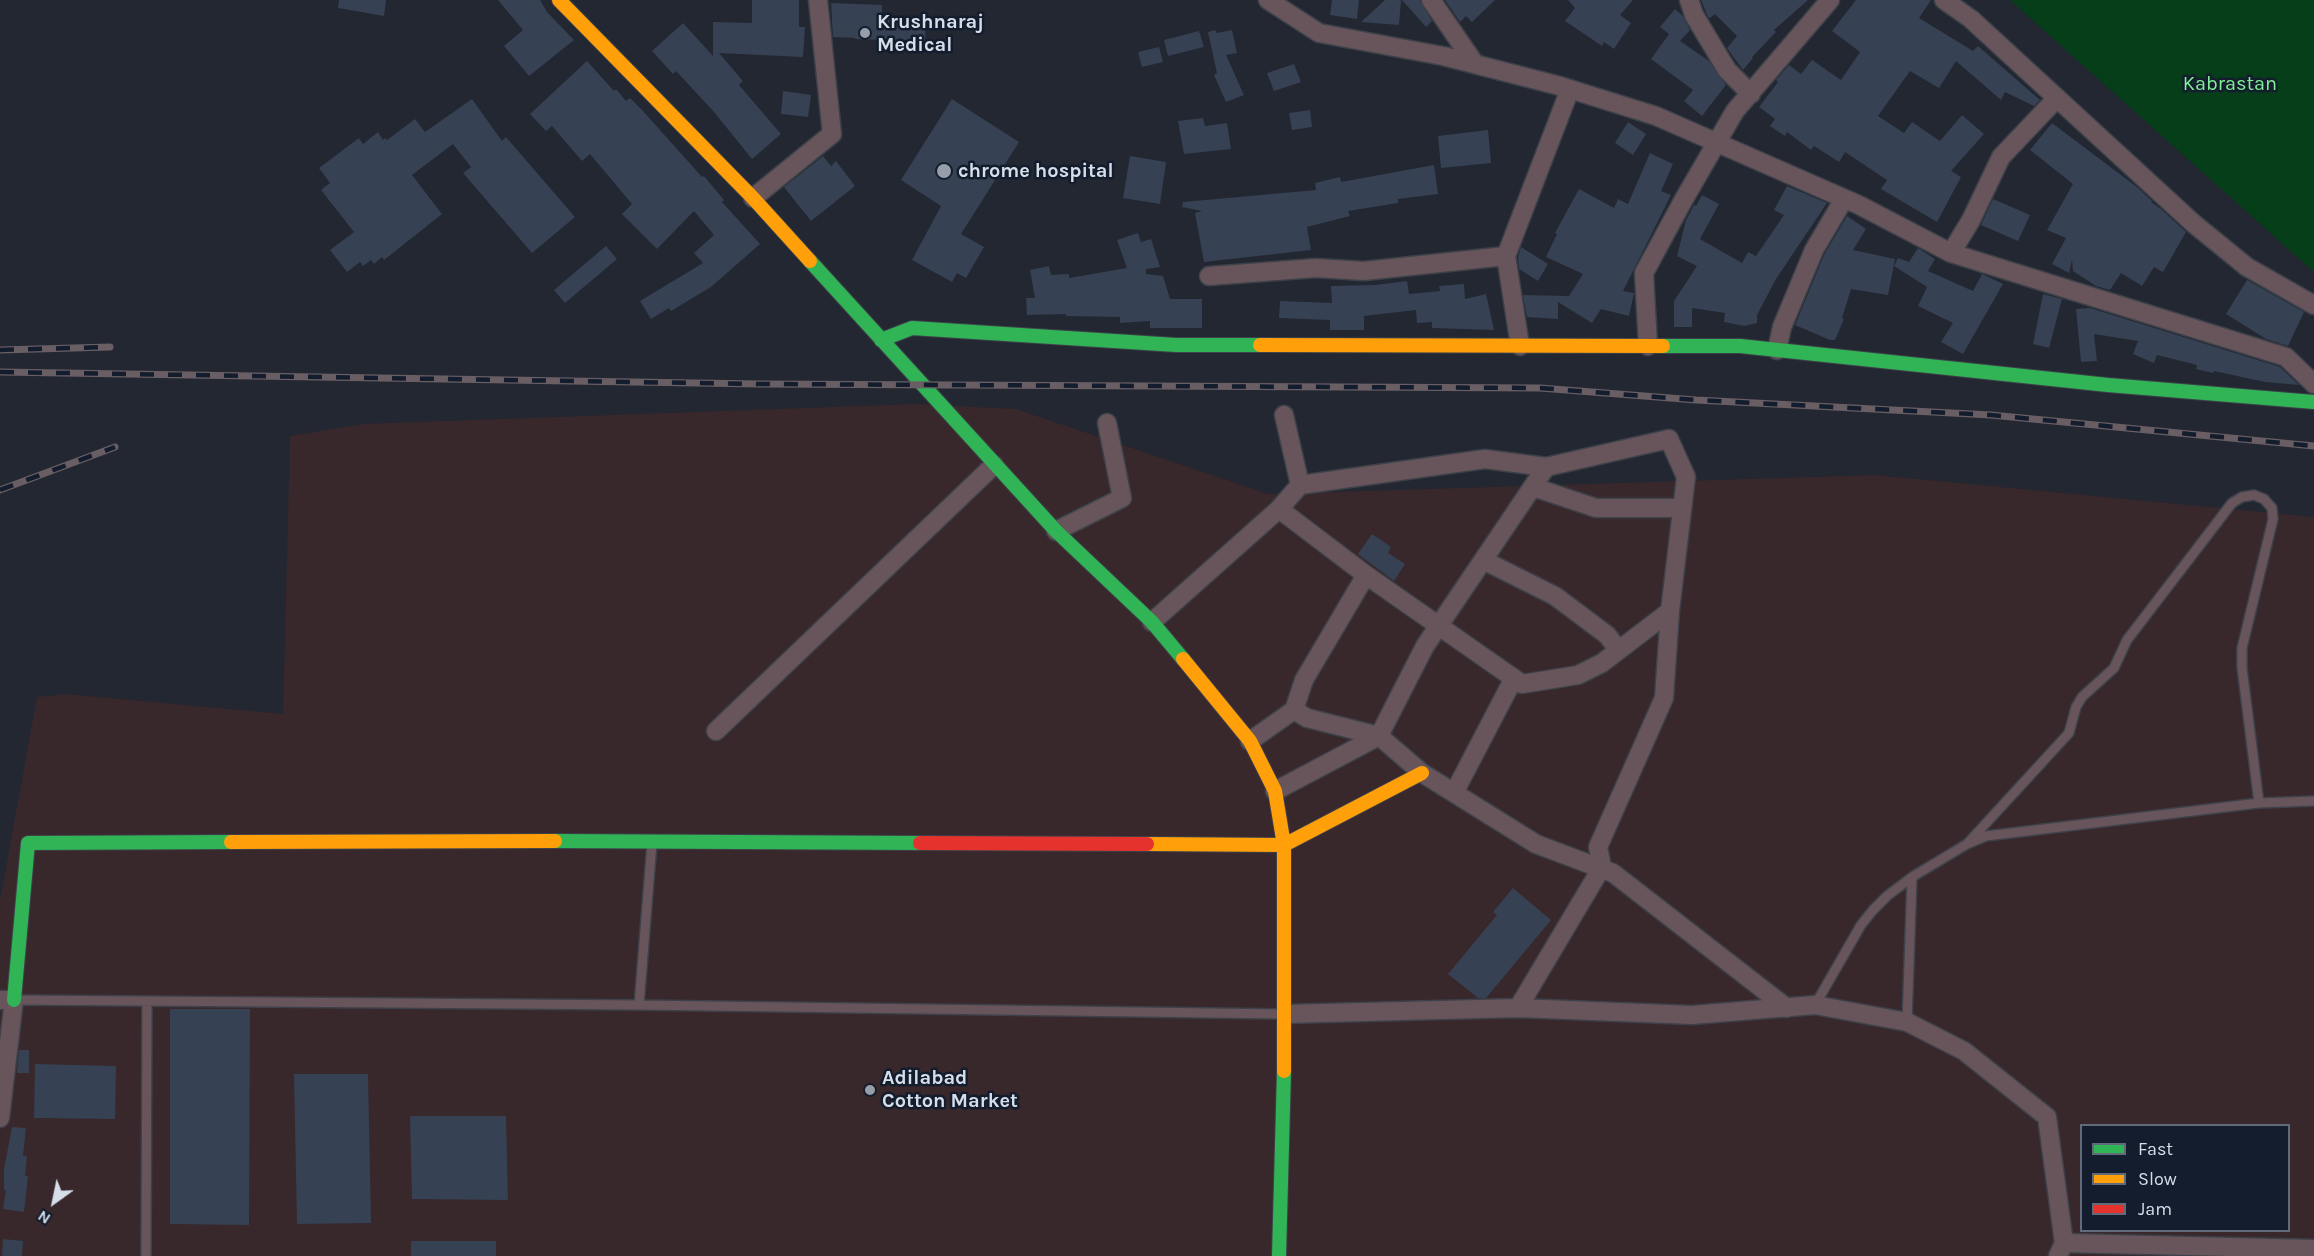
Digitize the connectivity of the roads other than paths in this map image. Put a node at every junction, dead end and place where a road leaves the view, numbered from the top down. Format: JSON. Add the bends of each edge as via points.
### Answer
{"nodes":[{"id":1,"x":559,"y":0,"type":"edge"},
{"id":2,"x":818,"y":0,"type":"edge"},
{"id":3,"x":1268,"y":0,"type":"edge"},
{"id":4,"x":1431,"y":0,"type":"edge"},
{"id":5,"x":1689,"y":0,"type":"edge"},
{"id":6,"x":1830,"y":0,"type":"edge"},
{"id":7,"x":1944,"y":0,"type":"edge"},
{"id":8,"x":1475,"y":64,"type":"junction"},
{"id":9,"x":1570,"y":89,"type":"junction"},
{"id":10,"x":1750,"y":94,"type":"junction"},
{"id":11,"x":2057,"y":98,"type":"junction"},
{"id":12,"x":1717,"y":143,"type":"junction"},
{"id":13,"x":753,"y":198,"type":"junction"},
{"id":14,"x":1844,"y":199,"type":"junction"},
{"id":15,"x":1951,"y":253,"type":"junction"},
{"id":16,"x":1506,"y":256,"type":"junction"},
{"id":17,"x":1209,"y":276,"type":"dead end"},
{"id":18,"x":2314,"y":305,"type":"edge"},
{"id":19,"x":881,"y":340,"type":"junction"},
{"id":20,"x":1520,"y":346,"type":"junction"},
{"id":21,"x":1648,"y":346,"type":"junction"},
{"id":22,"x":1777,"y":350,"type":"junction"},
{"id":23,"x":2314,"y":384,"type":"edge"},
{"id":24,"x":2314,"y":402,"type":"edge"},
{"id":25,"x":1284,"y":415,"type":"dead end"},
{"id":26,"x":1107,"y":423,"type":"dead end"},
{"id":27,"x":994,"y":465,"type":"junction"},
{"id":28,"x":1546,"y":467,"type":"junction"},
{"id":29,"x":1300,"y":485,"type":"junction"},
{"id":30,"x":1533,"y":487,"type":"junction"},
{"id":31,"x":1682,"y":508,"type":"junction"},
{"id":32,"x":1279,"y":509,"type":"junction"},
{"id":33,"x":1056,"y":531,"type":"junction"},
{"id":34,"x":1484,"y":560,"type":"junction"},
{"id":35,"x":1366,"y":575,"type":"junction"},
{"id":36,"x":1670,"y":611,"type":"junction"},
{"id":37,"x":1152,"y":622,"type":"junction"},
{"id":38,"x":1438,"y":627,"type":"junction"},
{"id":39,"x":1618,"y":650,"type":"junction"},
{"id":40,"x":1514,"y":678,"type":"junction"},
{"id":41,"x":1294,"y":710,"type":"junction"},
{"id":42,"x":717,"y":731,"type":"dead end"},
{"id":43,"x":1378,"y":736,"type":"junction"},
{"id":44,"x":1250,"y":741,"type":"junction"},
{"id":45,"x":1422,"y":773,"type":"junction"},
{"id":46,"x":1275,"y":791,"type":"junction"},
{"id":47,"x":1454,"y":793,"type":"junction"},
{"id":48,"x":2314,"y":801,"type":"edge"},
{"id":49,"x":2259,"y":803,"type":"junction"},
{"id":50,"x":652,"y":841,"type":"junction"},
{"id":51,"x":1967,"y":844,"type":"junction"},
{"id":52,"x":1284,"y":845,"type":"junction"},
{"id":53,"x":1602,"y":867,"type":"junction"},
{"id":54,"x":1912,"y":877,"type":"junction"},
{"id":55,"x":7,"y":1000,"type":"edge"},
{"id":56,"x":147,"y":1001,"type":"junction"},
{"id":57,"x":639,"y":1005,"type":"junction"},
{"id":58,"x":1815,"y":1005,"type":"junction"},
{"id":59,"x":1518,"y":1008,"type":"junction"},
{"id":60,"x":1786,"y":1008,"type":"junction"},
{"id":61,"x":1285,"y":1014,"type":"junction"},
{"id":62,"x":1907,"y":1022,"type":"junction"},
{"id":63,"x":0,"y":1118,"type":"edge"},
{"id":64,"x":2314,"y":1249,"type":"edge"},
{"id":65,"x":2061,"y":1250,"type":"edge"},
{"id":66,"x":146,"y":1256,"type":"edge"},
{"id":67,"x":1279,"y":1256,"type":"edge"}],
"edges":[{"from":1,"to":13,"type":"street"},
{"from":2,"to":13,"type":"street","via":[[832,134]]},
{"from":3,"to":8,"type":"street","via":[[1319,33]]},
{"from":4,"to":8,"type":"street"},
{"from":5,"to":10,"type":"street","via":[[1727,70]]},
{"from":6,"to":10,"type":"street"},
{"from":7,"to":11,"type":"street","via":[[1971,19]]},
{"from":8,"to":9,"type":"street"},
{"from":9,"to":12,"type":"street","via":[[1656,116]]},
{"from":9,"to":16,"type":"street"},
{"from":10,"to":12,"type":"street"},
{"from":11,"to":15,"type":"street","via":[[2001,158]]},
{"from":11,"to":18,"type":"street","via":[[2193,223],[2247,267]]},
{"from":12,"to":14,"type":"street"},
{"from":12,"to":21,"type":"street","via":[[1644,273]]},
{"from":13,"to":19,"type":"street"},
{"from":14,"to":15,"type":"street"},
{"from":14,"to":22,"type":"street","via":[[1814,250],[1782,327]]},
{"from":15,"to":23,"type":"street","via":[[2286,357]]},
{"from":16,"to":17,"type":"street","via":[[1364,271],[1316,268]]},
{"from":16,"to":20,"type":"street"},
{"from":19,"to":20,"type":"street","via":[[912,328],[1176,345]]},
{"from":19,"to":27,"type":"street"},
{"from":20,"to":21,"type":"street"},
{"from":21,"to":22,"type":"street"},
{"from":22,"to":24,"type":"street"},
{"from":25,"to":29,"type":"street"},
{"from":26,"to":33,"type":"street","via":[[1122,498]]},
{"from":27,"to":33,"type":"street"},
{"from":27,"to":42,"type":"street"},
{"from":28,"to":29,"type":"street","via":[[1485,459]]},
{"from":28,"to":30,"type":"street"},
{"from":28,"to":31,"type":"street","via":[[1669,439],[1686,477]]},
{"from":29,"to":32,"type":"street"},
{"from":30,"to":31,"type":"street","via":[[1596,508]]},
{"from":30,"to":34,"type":"street"},
{"from":31,"to":36,"type":"street"},
{"from":32,"to":35,"type":"street"},
{"from":32,"to":37,"type":"street"},
{"from":33,"to":37,"type":"street"},
{"from":34,"to":38,"type":"street"},
{"from":34,"to":39,"type":"street","via":[[1555,596],[1607,635]]},
{"from":35,"to":38,"type":"street"},
{"from":35,"to":41,"type":"street","via":[[1304,680]]},
{"from":36,"to":39,"type":"street"},
{"from":36,"to":53,"type":"street","via":[[1664,698],[1598,847]]},
{"from":37,"to":44,"type":"street"},
{"from":38,"to":40,"type":"street"},
{"from":38,"to":43,"type":"street"},
{"from":39,"to":40,"type":"street","via":[[1578,675],[1522,684]]},
{"from":40,"to":47,"type":"street"},
{"from":41,"to":43,"type":"street","via":[[1307,718]]},
{"from":41,"to":44,"type":"street"},
{"from":43,"to":45,"type":"street"},
{"from":43,"to":46,"type":"street"},
{"from":44,"to":46,"type":"street"},
{"from":45,"to":47,"type":"street"},
{"from":45,"to":52,"type":"street"},
{"from":46,"to":52,"type":"street"},
{"from":47,"to":53,"type":"street","via":[[1536,844]]},
{"from":48,"to":49,"type":"lane"},
{"from":49,"to":51,"type":"lane","via":[[2008,832]]},
{"from":49,"to":51,"type":"lane","via":[[2242,648],[2273,519],[2272,508],[2254,495],[2232,503],[2127,640],[2114,668],[2082,697],[2065,738]]},
{"from":50,"to":52,"type":"street"},
{"from":50,"to":55,"type":"street","via":[[28,843]]},
{"from":50,"to":57,"type":"lane"},
{"from":51,"to":54,"type":"lane"},
{"from":52,"to":61,"type":"street"},
{"from":53,"to":59,"type":"street"},
{"from":53,"to":60,"type":"street"},
{"from":54,"to":58,"type":"lane","via":[[1887,896],[1861,925]]},
{"from":54,"to":62,"type":"lane"},
{"from":55,"to":56,"type":"lane"},
{"from":55,"to":63,"type":"street"},
{"from":56,"to":57,"type":"lane"},
{"from":56,"to":66,"type":"lane"},
{"from":57,"to":61,"type":"lane"},
{"from":58,"to":60,"type":"street"},
{"from":58,"to":62,"type":"street"},
{"from":59,"to":60,"type":"street","via":[[1692,1015]]},
{"from":59,"to":61,"type":"street"},
{"from":61,"to":67,"type":"street"},
{"from":62,"to":65,"type":"street","via":[[1964,1051],[2047,1117]]},
{"from":64,"to":65,"type":"street"}]}
